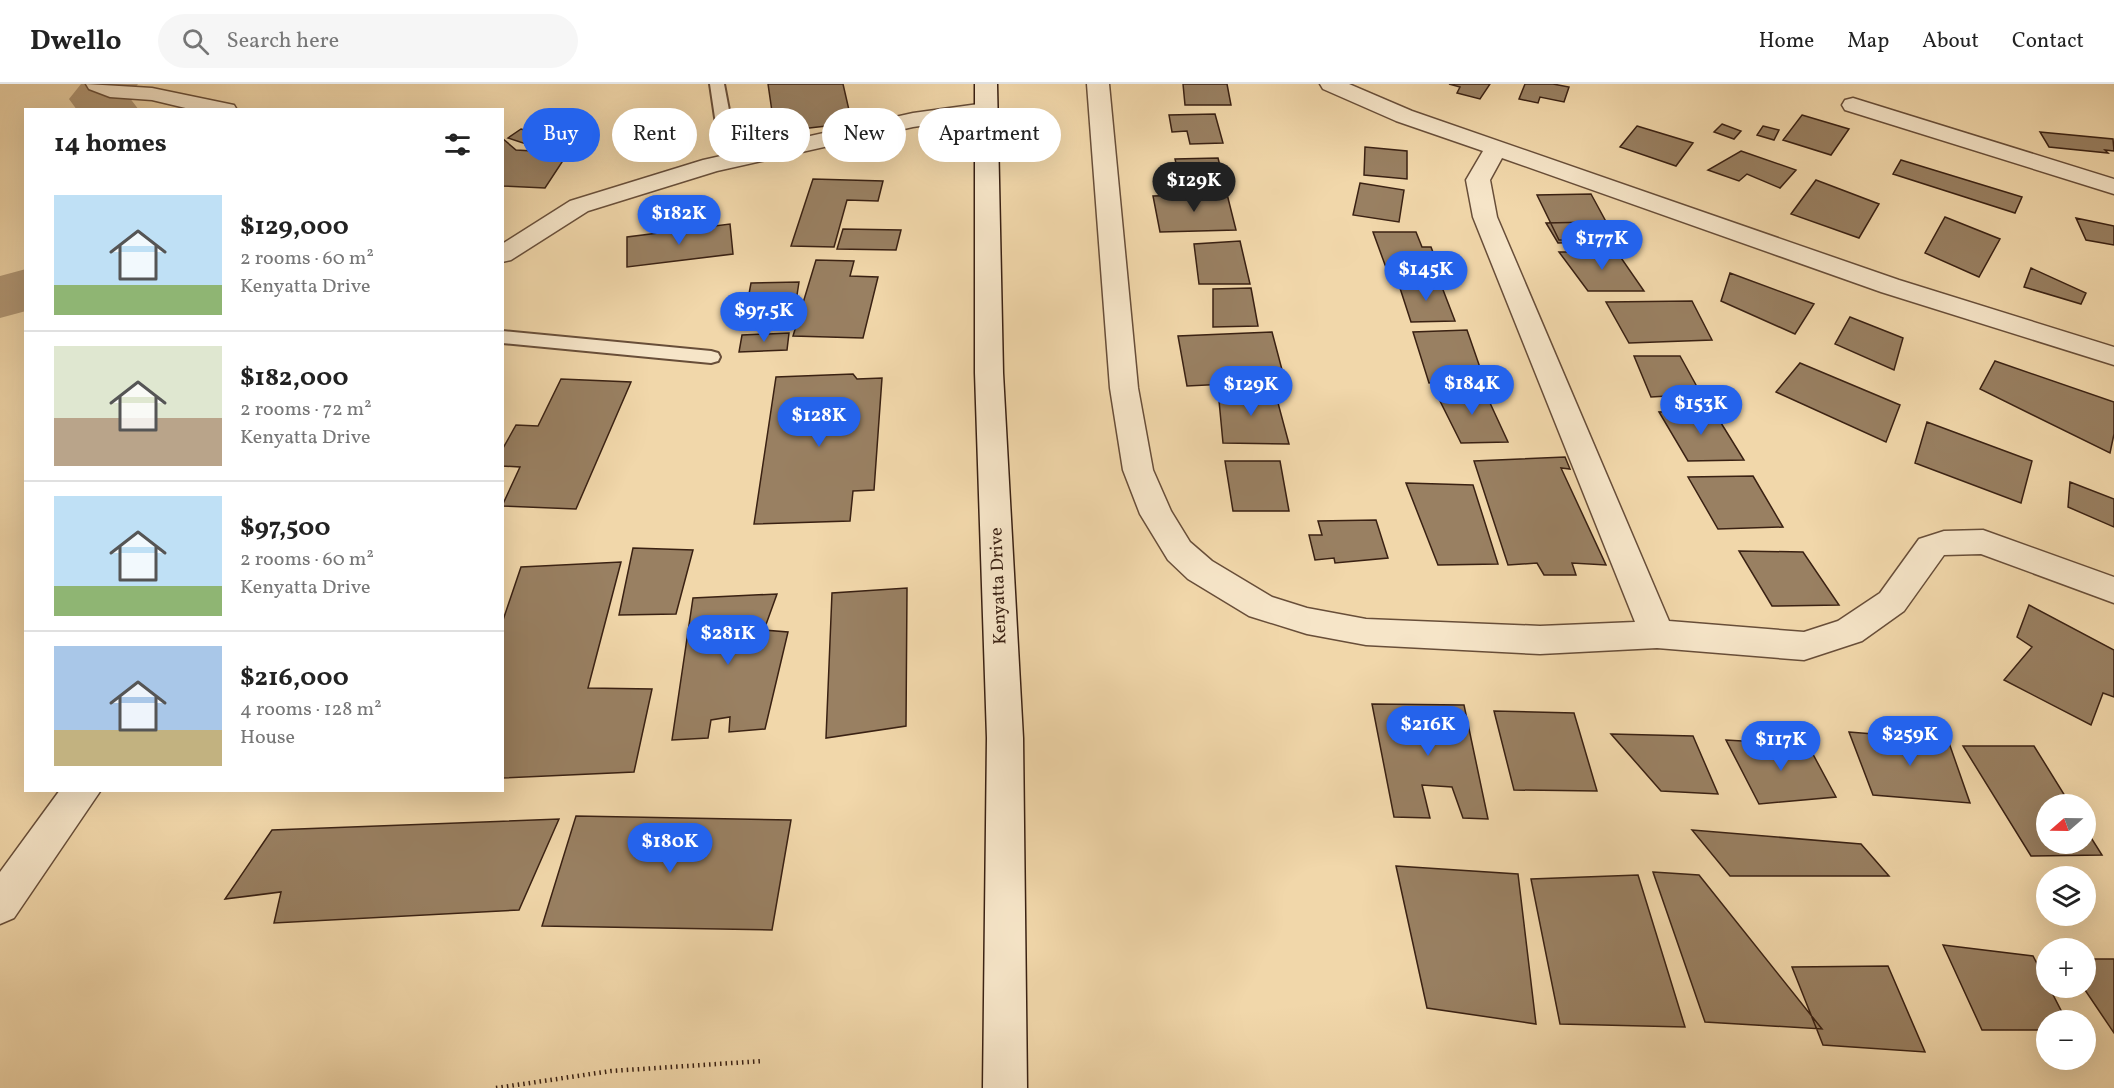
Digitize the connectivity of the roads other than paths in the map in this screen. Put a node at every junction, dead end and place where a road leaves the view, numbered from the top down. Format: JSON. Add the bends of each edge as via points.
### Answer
{"nodes":[{"id":1,"x":97,"y":84,"type":"edge"},
{"id":2,"x":717,"y":84,"type":"edge"},
{"id":3,"x":1098,"y":84,"type":"edge"},
{"id":4,"x":1331,"y":84,"type":"edge"},
{"id":5,"x":986,"y":97,"type":"edge"},
{"id":6,"x":1853,"y":105,"type":"dead end"},
{"id":7,"x":216,"y":108,"type":"edge"},
{"id":8,"x":721,"y":108,"type":"edge"},
{"id":9,"x":810,"y":143,"type":"edge"},
{"id":10,"x":1496,"y":148,"type":"junction"},
{"id":11,"x":728,"y":162,"type":"edge"},
{"id":12,"x":2114,"y":187,"type":"edge"},
{"id":13,"x":504,"y":254,"type":"edge"},
{"id":14,"x":504,"y":337,"type":"edge"},
{"id":15,"x":2114,"y":356,"type":"edge"},
{"id":16,"x":711,"y":357,"type":"dead end"},
{"id":17,"x":2114,"y":590,"type":"edge"},
{"id":18,"x":1657,"y":634,"type":"junction"},
{"id":19,"x":81,"y":792,"type":"edge"},
{"id":20,"x":0,"y":905,"type":"edge"},
{"id":21,"x":1005,"y":1088,"type":"edge"}],
"edges":[{"from":1,"to":7,"type":"street","via":[[110,92],[152,94]]},
{"from":2,"to":8,"type":"lane"},
{"from":3,"to":18,"type":"street","via":[[1124,388],[1136,459],[1156,514],[1179,551],[1200,570],[1261,607],[1366,632],[1540,640]]},
{"from":4,"to":10,"type":"street","via":[[1404,116]]},
{"from":5,"to":9,"type":"street","via":[[913,120]]},
{"from":5,"to":21,"type":"street","name":"Kenyatta Drive","via":[[989,373],[1005,738]]},
{"from":6,"to":12,"type":"street"},
{"from":10,"to":15,"type":"street","via":[[1890,286]]},
{"from":10,"to":18,"type":"street","via":[[1478,180],[1485,218]]},
{"from":11,"to":13,"type":"street","via":[[579,206]]},
{"from":14,"to":16,"type":"lane"},
{"from":17,"to":18,"type":"street","via":[[1983,542],[1944,543],[1930,547],[1892,602],[1850,631],[1804,646]]},
{"from":19,"to":20,"type":"street"}]}
